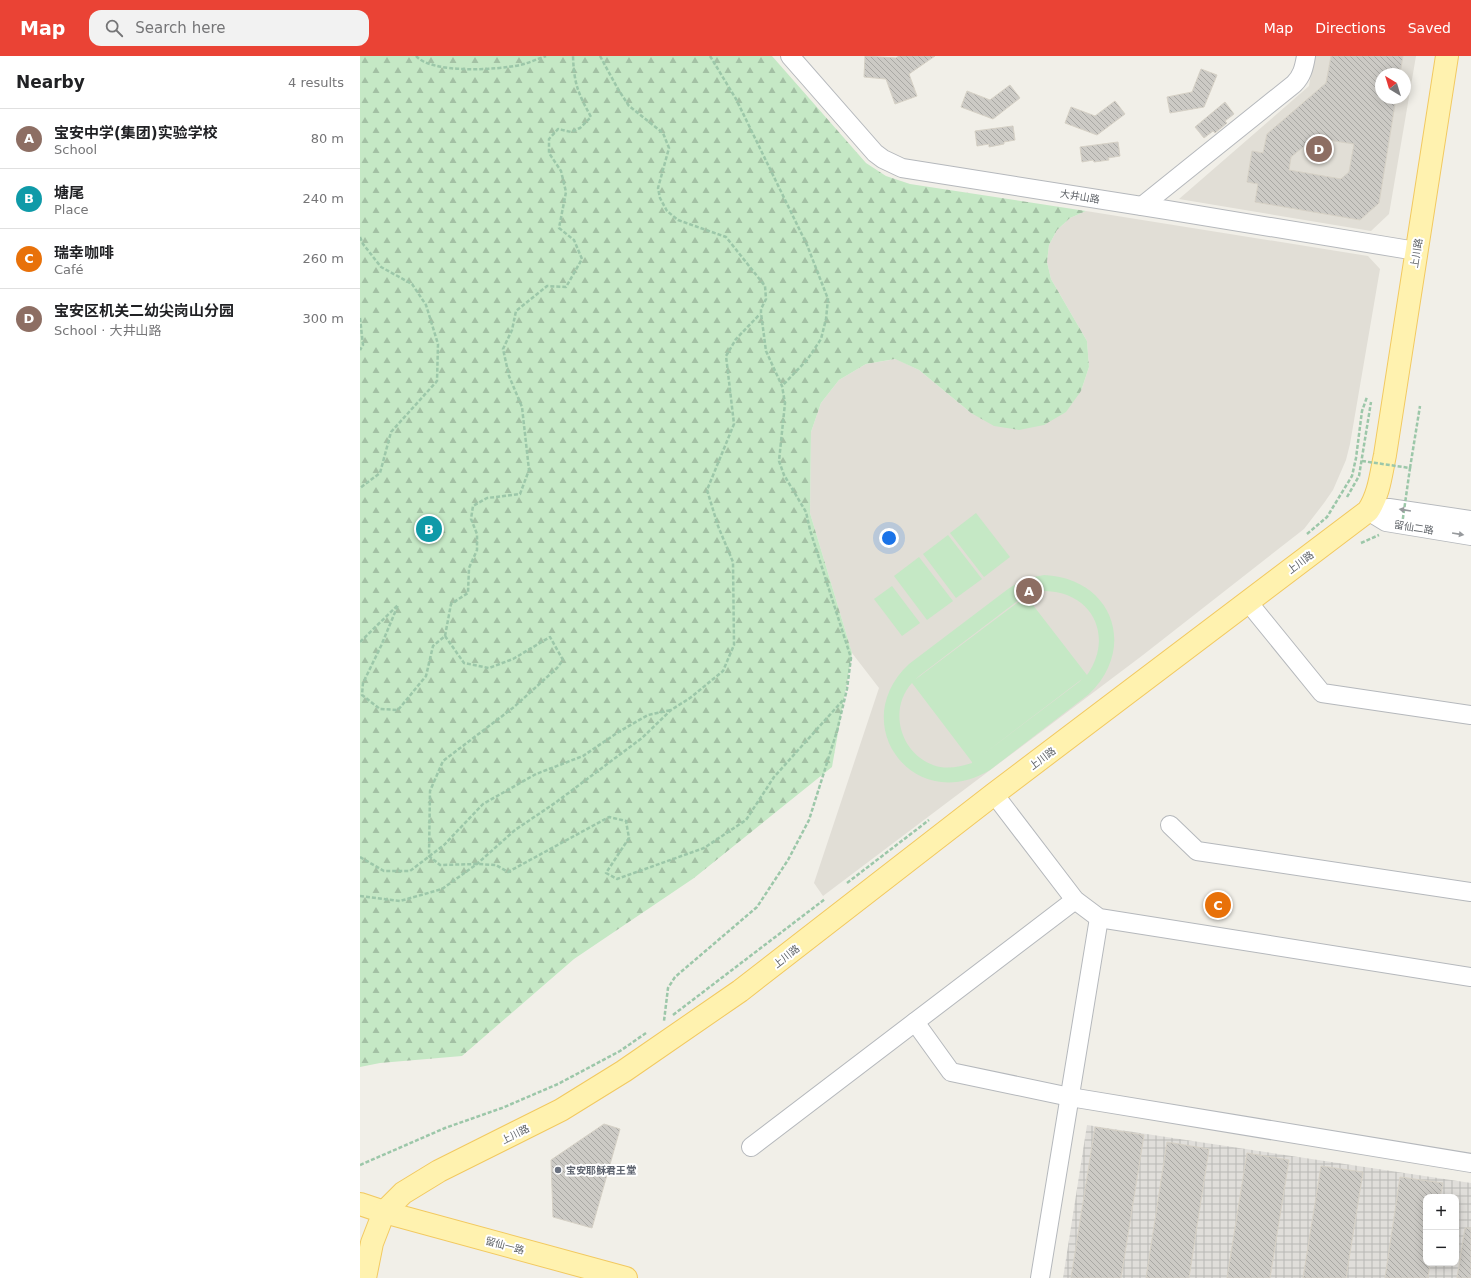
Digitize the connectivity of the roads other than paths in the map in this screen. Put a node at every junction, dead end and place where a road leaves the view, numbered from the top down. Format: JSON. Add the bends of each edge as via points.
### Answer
{"nodes":[{"id":1,"x":790,"y":56,"type":"edge"},
{"id":2,"x":1306,"y":56,"type":"edge"},
{"id":3,"x":1446,"y":56,"type":"edge"},
{"id":4,"x":1142,"y":206,"type":"junction"},
{"id":5,"x":1416,"y":251,"type":"junction"},
{"id":6,"x":1368,"y":511,"type":"junction"},
{"id":7,"x":1471,"y":520,"type":"edge"},
{"id":8,"x":1471,"y":536,"type":"edge"},
{"id":9,"x":1248,"y":602,"type":"junction"},
{"id":10,"x":1471,"y":715,"type":"edge"},
{"id":11,"x":994,"y":794,"type":"junction"},
{"id":12,"x":1170,"y":825,"type":"dead end"},
{"id":13,"x":1471,"y":892,"type":"edge"},
{"id":14,"x":1075,"y":900,"type":"junction"},
{"id":15,"x":1100,"y":918,"type":"junction"},
{"id":16,"x":1471,"y":977,"type":"edge"},
{"id":17,"x":915,"y":1022,"type":"junction"},
{"id":18,"x":1070,"y":1097,"type":"junction"},
{"id":19,"x":751,"y":1147,"type":"dead end"},
{"id":20,"x":1471,"y":1163,"type":"edge"},
{"id":21,"x":360,"y":1204,"type":"edge"},
{"id":22,"x":360,"y":1211,"type":"edge"},
{"id":23,"x":384,"y":1212,"type":"junction"},
{"id":24,"x":365,"y":1278,"type":"edge"},
{"id":25,"x":626,"y":1278,"type":"edge"},
{"id":26,"x":1040,"y":1278,"type":"edge"}],
"edges":[{"from":1,"to":4,"type":"street","name":"大井山路","via":[[875,153],[892,164],[912,171]]},
{"from":2,"to":4,"type":"street","via":[[1304,70],[1294,84]]},
{"from":3,"to":5,"type":"main road","name":"上川路"},
{"from":4,"to":5,"type":"street","name":"大井山路"},
{"from":5,"to":6,"type":"main road","name":"上川路","via":[[1385,455],[1380,482]]},
{"from":7,"to":6,"type":"street","name":"留仙二路","one_way":true,"via":[[1389,508]]},
{"from":6,"to":8,"type":"street","name":"留仙二路","one_way":true,"via":[[1386,522]]},
{"from":6,"to":9,"type":"main road","name":"上川路"},
{"from":9,"to":10,"type":"street","via":[[1322,693]]},
{"from":9,"to":11,"type":"main road","name":"上川路"},
{"from":11,"to":14,"type":"street"},
{"from":11,"to":23,"type":"main road","name":"上川路","via":[[740,991],[637,1062],[561,1110],[439,1171],[403,1193]]},
{"from":12,"to":13,"type":"street","via":[[1197,851]]},
{"from":14,"to":15,"type":"street"},
{"from":14,"to":17,"type":"street"},
{"from":15,"to":16,"type":"street"},
{"from":15,"to":18,"type":"street"},
{"from":17,"to":18,"type":"street","via":[[951,1072]]},
{"from":17,"to":19,"type":"street"},
{"from":18,"to":20,"type":"street"},
{"from":18,"to":26,"type":"street"},
{"from":21,"to":23,"type":"main road"},
{"from":22,"to":23,"type":"main road"},
{"from":23,"to":24,"type":"main road","name":"上川路","via":[[372,1243]]},
{"from":23,"to":25,"type":"main road","name":"留仙一路"}]}
